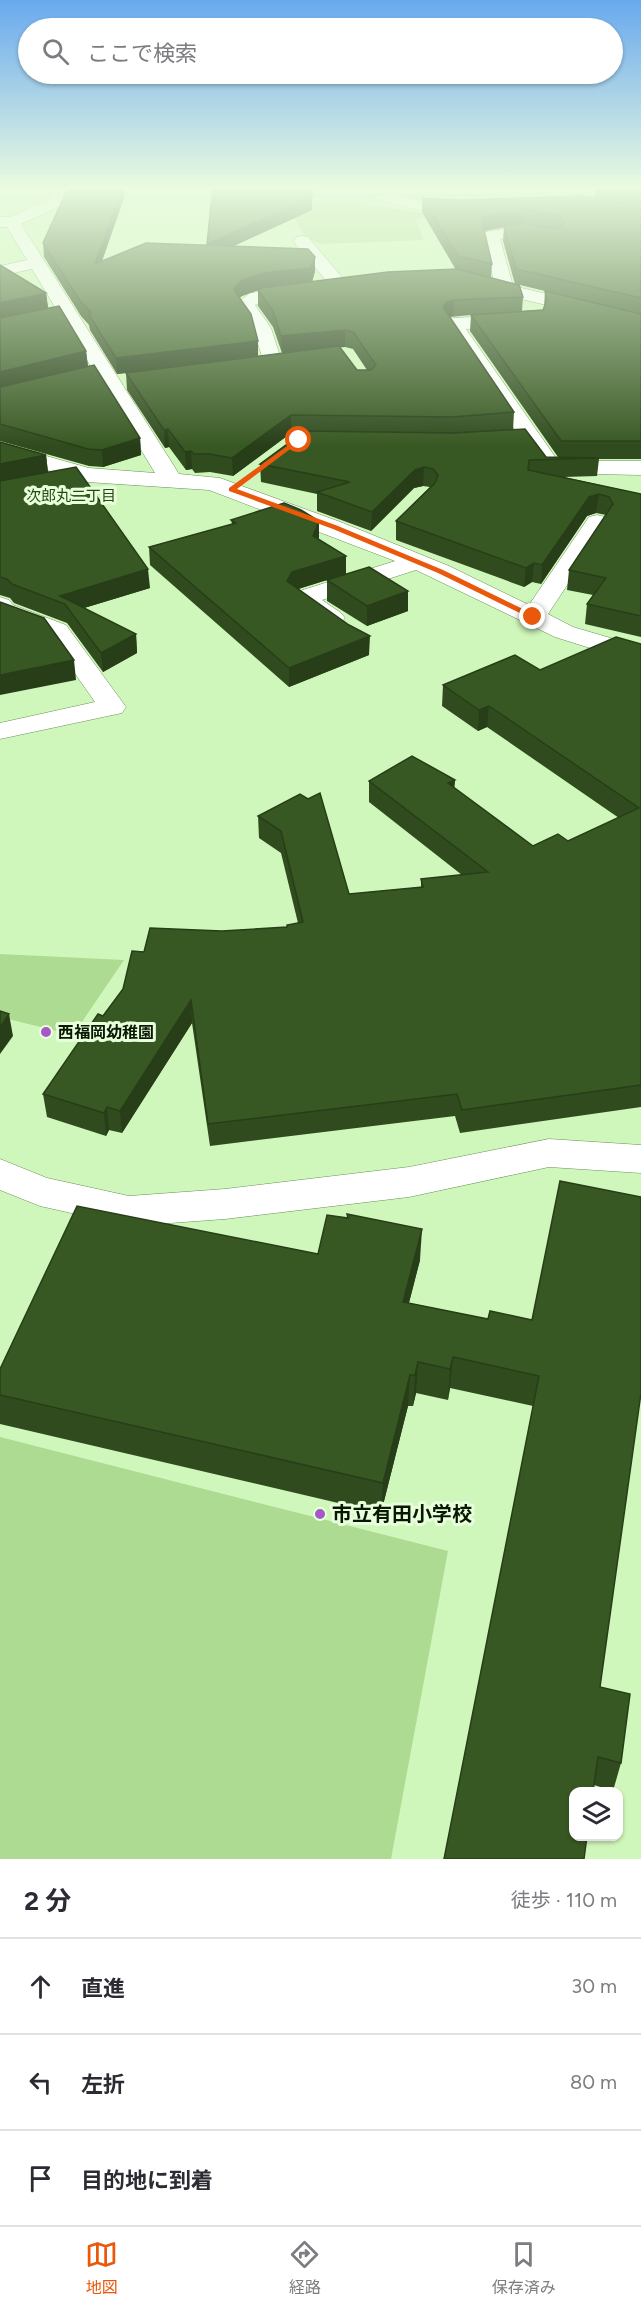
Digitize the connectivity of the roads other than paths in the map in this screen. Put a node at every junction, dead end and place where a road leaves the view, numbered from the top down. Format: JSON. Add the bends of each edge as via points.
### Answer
{"nodes":[{"id":1,"x":44,"y":273,"type":"edge"},
{"id":2,"x":329,"y":273,"type":"edge"},
{"id":3,"x":501,"y":273,"type":"edge"},
{"id":4,"x":456,"y":278,"type":"edge"},
{"id":5,"x":362,"y":284,"type":"edge"},
{"id":6,"x":341,"y":287,"type":"junction"},
{"id":7,"x":505,"y":290,"type":"junction"},
{"id":8,"x":532,"y":296,"type":"junction"},
{"id":9,"x":68,"y":312,"type":"junction"},
{"id":10,"x":45,"y":317,"type":"edge"},
{"id":11,"x":641,"y":322,"type":"edge"},
{"id":12,"x":293,"y":360,"type":"edge"},
{"id":13,"x":272,"y":362,"type":"junction"},
{"id":14,"x":249,"y":365,"type":"edge"},
{"id":15,"x":81,"y":377,"type":"edge"},
{"id":16,"x":108,"y":377,"type":"junction"},
{"id":17,"x":135,"y":380,"type":"edge"},
{"id":18,"x":530,"y":438,"type":"junction"},
{"id":19,"x":508,"y":439,"type":"edge"},
{"id":20,"x":0,"y":448,"type":"edge"},
{"id":21,"x":641,"y":468,"type":"edge"},
{"id":22,"x":87,"y":475,"type":"junction"},
{"id":23,"x":251,"y":476,"type":"dead end"},
{"id":24,"x":171,"y":479,"type":"junction"},
{"id":25,"x":44,"y":483,"type":"edge"},
{"id":26,"x":232,"y":490,"type":"junction"},
{"id":27,"x":597,"y":522,"type":"dead end"},
{"id":28,"x":417,"y":562,"type":"junction"},
{"id":29,"x":0,"y":605,"type":"edge"},
{"id":30,"x":533,"y":617,"type":"junction"},
{"id":31,"x":349,"y":630,"type":"edge"},
{"id":32,"x":641,"y":656,"type":"edge"},
{"id":33,"x":0,"y":731,"type":"edge"},
{"id":34,"x":641,"y":1160,"type":"edge"},
{"id":35,"x":0,"y":1174,"type":"edge"}],
"edges":[{"from":1,"to":9,"type":"main road"},
{"from":2,"to":6,"type":"main road"},
{"from":3,"to":7,"type":"main road"},
{"from":4,"to":7,"type":"main road"},
{"from":5,"to":6,"type":"main road"},
{"from":6,"to":13,"type":"main road","via":[[256,297],[245,304],[262,328]]},
{"from":7,"to":8,"type":"main road"},
{"from":8,"to":11,"type":"main road"},
{"from":8,"to":18,"type":"main road","via":[[528,300],[534,309],[534,320],[453,324]]},
{"from":9,"to":10,"type":"main road"},
{"from":9,"to":16,"type":"main road"},
{"from":12,"to":13,"type":"main road"},
{"from":13,"to":14,"type":"main road"},
{"from":15,"to":16,"type":"main road"},
{"from":16,"to":17,"type":"main road"},
{"from":16,"to":24,"type":"main road"},
{"from":18,"to":19,"type":"main road"},
{"from":18,"to":21,"type":"main road","via":[[552,468]]},
{"from":20,"to":22,"type":"main road"},
{"from":22,"to":24,"type":"main road"},
{"from":22,"to":25,"type":"main road"},
{"from":23,"to":26,"type":"main road"},
{"from":24,"to":26,"type":"main road","via":[[212,483]]},
{"from":26,"to":28,"type":"main road","via":[[383,536]]},
{"from":27,"to":30,"type":"main road"},
{"from":28,"to":30,"type":"main road"},
{"from":28,"to":31,"type":"main road","via":[[302,598]]},
{"from":29,"to":33,"type":"main road","via":[[3,610],[57,630],[112,707]]},
{"from":30,"to":32,"type":"main road","via":[[564,632]]},
{"from":34,"to":35,"type":"main road","via":[[549,1153],[409,1182],[129,1211],[40,1191]]}]}
